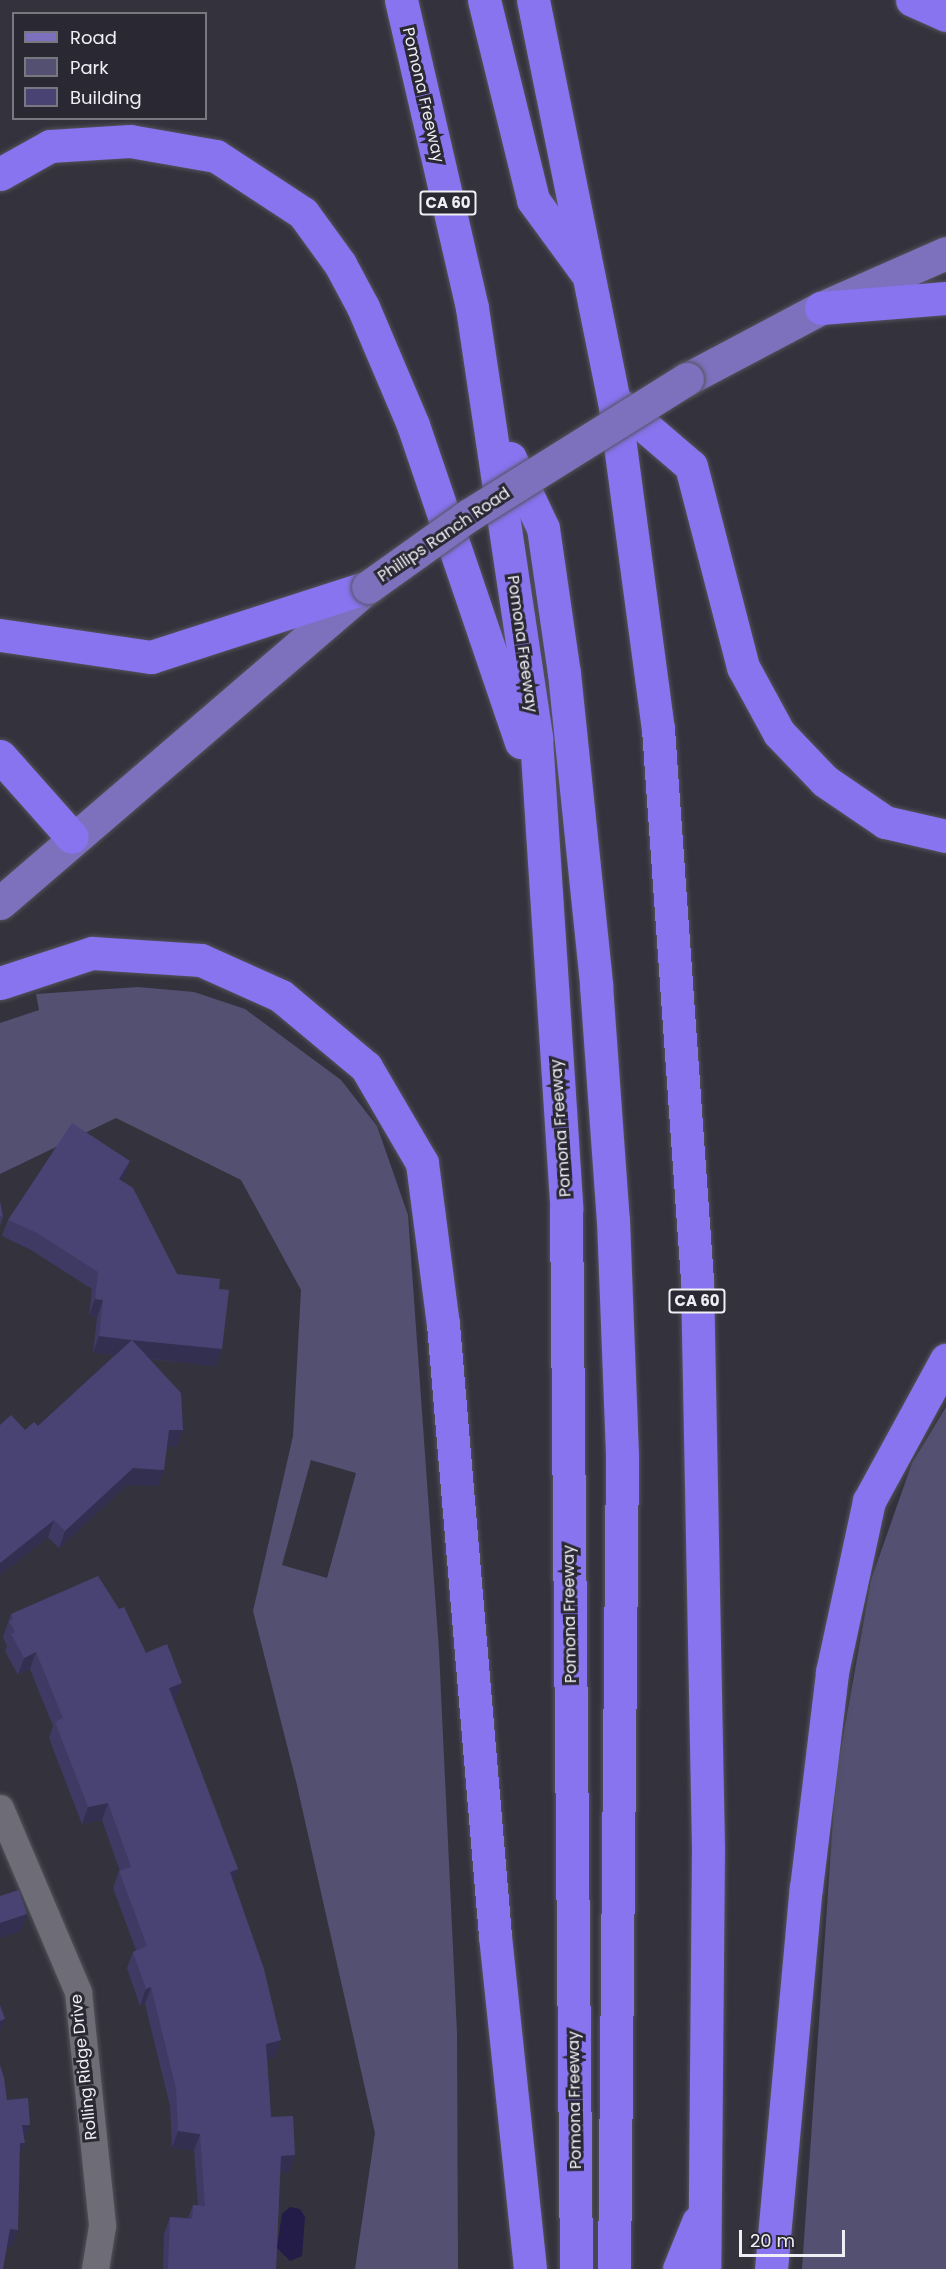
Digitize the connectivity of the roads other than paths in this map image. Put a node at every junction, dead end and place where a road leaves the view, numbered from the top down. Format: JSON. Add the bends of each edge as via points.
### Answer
{"nodes":[{"id":1,"x":401,"y":0,"type":"edge"},
{"id":2,"x":484,"y":0,"type":"edge"},
{"id":3,"x":533,"y":0,"type":"edge"},
{"id":4,"x":912,"y":0,"type":"edge"},
{"id":5,"x":946,"y":15,"type":"edge"},
{"id":6,"x":0,"y":174,"type":"edge"},
{"id":7,"x":946,"y":253,"type":"edge"},
{"id":8,"x":591,"y":280,"type":"junction"},
{"id":9,"x":946,"y":298,"type":"edge"},
{"id":10,"x":821,"y":308,"type":"junction"},
{"id":11,"x":614,"y":400,"type":"junction"},
{"id":12,"x":487,"y":407,"type":"junction"},
{"id":13,"x":368,"y":586,"type":"junction"},
{"id":14,"x":0,"y":635,"type":"edge"},
{"id":15,"x":0,"y":756,"type":"edge"},
{"id":16,"x":540,"y":797,"type":"junction"},
{"id":17,"x":946,"y":836,"type":"edge"},
{"id":18,"x":72,"y":837,"type":"junction"},
{"id":19,"x":0,"y":903,"type":"edge"},
{"id":20,"x":0,"y":983,"type":"edge"},
{"id":21,"x":946,"y":1360,"type":"edge"},
{"id":22,"x":0,"y":1808,"type":"edge"},
{"id":23,"x":705,"y":2207,"type":"junction"},
{"id":24,"x":95,"y":2269,"type":"edge"},
{"id":25,"x":530,"y":2269,"type":"edge"},
{"id":26,"x":576,"y":2269,"type":"edge"},
{"id":27,"x":614,"y":2269,"type":"edge"},
{"id":28,"x":679,"y":2269,"type":"edge"},
{"id":29,"x":704,"y":2269,"type":"edge"},
{"id":30,"x":771,"y":2269,"type":"edge"}],
"edges":[{"from":1,"to":12,"type":"highway","name":"Pomona Freeway","number":"CA 60","via":[[472,308]]},
{"from":2,"to":8,"type":"highway","via":[[533,200]]},
{"from":3,"to":8,"type":"highway","number":"CA 60"},
{"from":4,"to":5,"type":"highway"},
{"from":6,"to":16,"type":"highway","via":[[50,146],[130,141],[216,156],[303,213],[340,264],[363,308],[413,425]]},
{"from":7,"to":10,"type":"main road","name":"Phillips Ranch Road"},
{"from":8,"to":11,"type":"highway","number":"CA 60"},
{"from":9,"to":10,"type":"highway"},
{"from":10,"to":13,"type":"main road","name":"Phillips Ranch Road","bridge":true,"via":[[766,334],[469,515]]},
{"from":11,"to":17,"type":"highway","via":[[691,465],[743,667],[779,733],[825,781],[885,822]]},
{"from":11,"to":23,"type":"highway","number":"CA 60","via":[[658,729],[697,1280],[708,1846]]},
{"from":12,"to":16,"type":"highway","name":"Pomona Freeway","number":"CA 60","via":[[536,738]]},
{"from":12,"to":27,"type":"highway","via":[[543,528],[564,673],[596,985],[613,1220],[622,1455]]},
{"from":13,"to":14,"type":"highway","via":[[151,657]]},
{"from":13,"to":18,"type":"main road","name":"Phillips Ranch Road"},
{"from":15,"to":18,"type":"highway"},
{"from":16,"to":26,"type":"highway","name":"Pomona Freeway","number":"CA 60","via":[[566,1208]]},
{"from":18,"to":19,"type":"main road","name":"Phillips Ranch Road"},
{"from":20,"to":25,"type":"highway","via":[[92,953],[201,960],[280,996],[366,1067],[422,1163],[443,1324],[495,1936]]},
{"from":21,"to":30,"type":"highway","via":[[869,1501],[832,1672],[806,1888]]},
{"from":22,"to":24,"type":"street","name":"Rolling Ridge Drive","via":[[78,1992],[102,2226]]},
{"from":23,"to":28,"type":"highway"},
{"from":23,"to":29,"type":"highway","number":"CA 60"}]}
